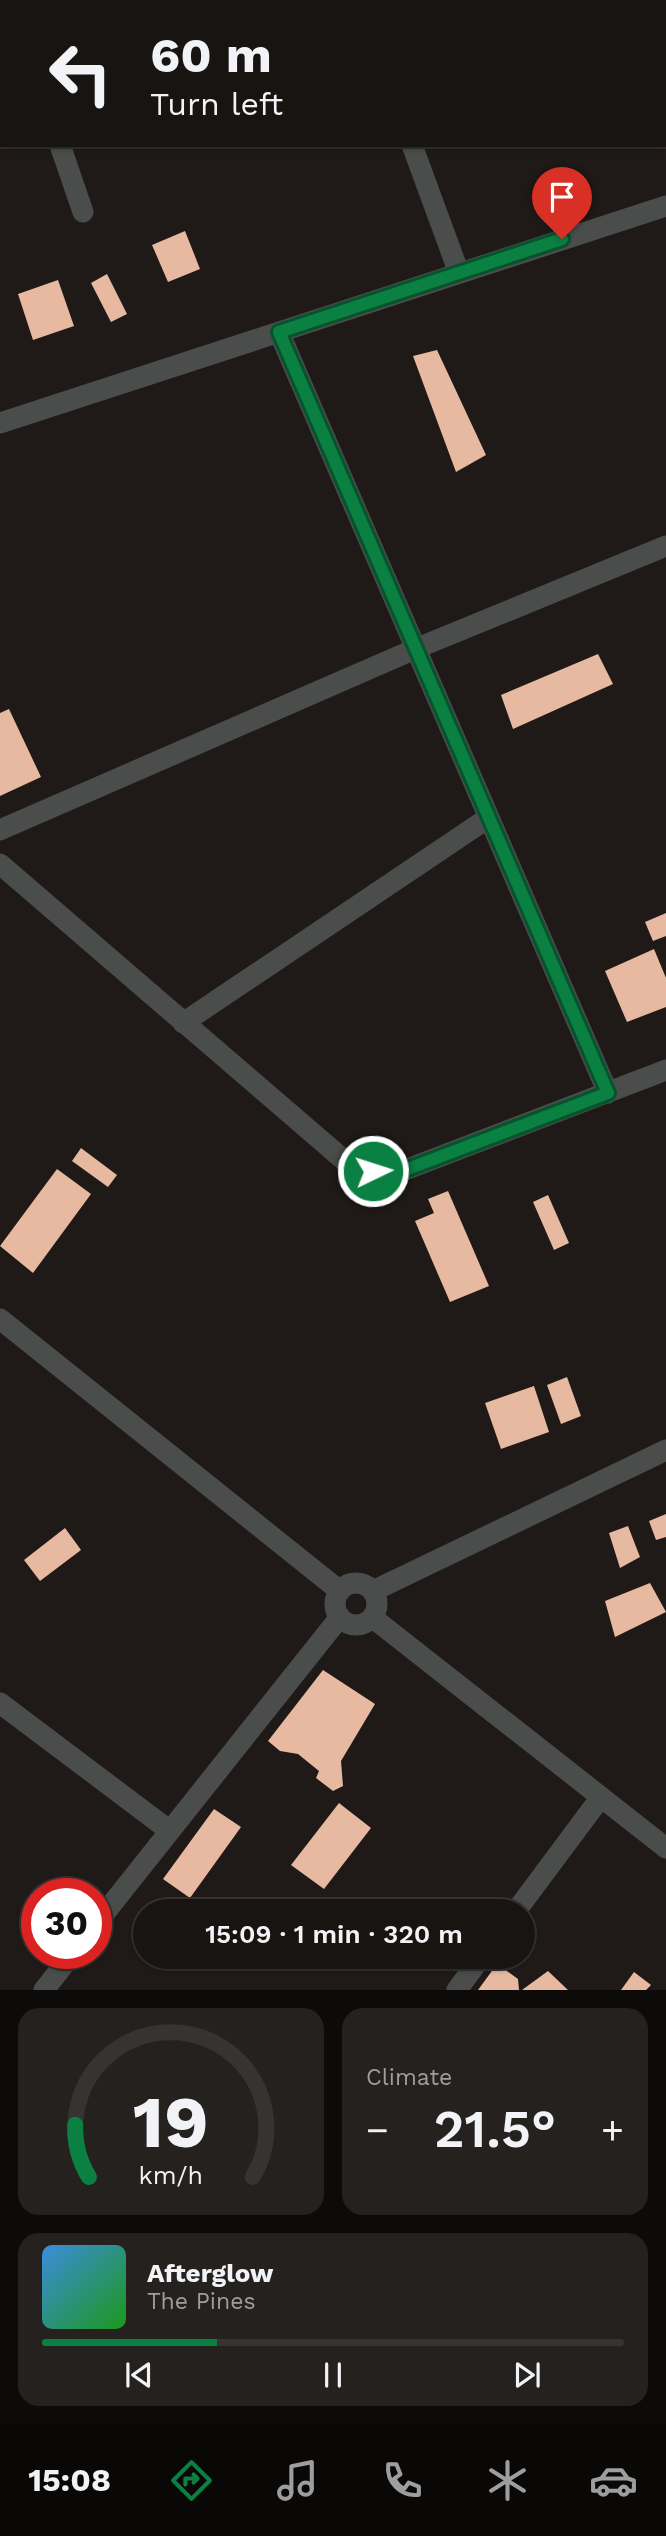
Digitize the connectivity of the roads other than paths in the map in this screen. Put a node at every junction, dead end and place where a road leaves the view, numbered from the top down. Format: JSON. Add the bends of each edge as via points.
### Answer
{"nodes":[{"id":1,"x":61,"y":147,"type":"edge"},
{"id":2,"x":413,"y":147,"type":"edge"},
{"id":3,"x":666,"y":206,"type":"edge"},
{"id":4,"x":83,"y":212,"type":"dead end"},
{"id":5,"x":459,"y":273,"type":"junction"},
{"id":6,"x":279,"y":332,"type":"junction"},
{"id":7,"x":0,"y":423,"type":"edge"},
{"id":8,"x":666,"y":546,"type":"edge"},
{"id":9,"x":415,"y":649,"type":"junction"},
{"id":10,"x":488,"y":818,"type":"junction"},
{"id":11,"x":0,"y":830,"type":"edge"},
{"id":12,"x":2,"y":869,"type":"edge"},
{"id":13,"x":183,"y":1023,"type":"junction"},
{"id":14,"x":666,"y":1070,"type":"edge"},
{"id":15,"x":608,"y":1093,"type":"junction"},
{"id":16,"x":0,"y":1319,"type":"edge"},
{"id":17,"x":666,"y":1450,"type":"edge"},
{"id":18,"x":340,"y":1591,"type":"junction"},
{"id":19,"x":373,"y":1591,"type":"junction"},
{"id":20,"x":340,"y":1617,"type":"junction"},
{"id":21,"x":373,"y":1618,"type":"junction"},
{"id":22,"x":0,"y":1703,"type":"edge"},
{"id":23,"x":601,"y":1797,"type":"junction"},
{"id":24,"x":170,"y":1831,"type":"junction"},
{"id":25,"x":666,"y":1849,"type":"edge"},
{"id":26,"x":525,"y":1899,"type":"edge"},
{"id":27,"x":112,"y":1904,"type":"edge"},
{"id":28,"x":60,"y":1969,"type":"edge"},
{"id":29,"x":472,"y":1969,"type":"edge"},
{"id":30,"x":44,"y":1990,"type":"edge"},
{"id":31,"x":457,"y":1990,"type":"edge"}],
"edges":[{"from":1,"to":4,"type":"street"},
{"from":2,"to":5,"type":"street"},
{"from":3,"to":5,"type":"street"},
{"from":5,"to":6,"type":"street"},
{"from":6,"to":7,"type":"street"},
{"from":6,"to":9,"type":"street"},
{"from":8,"to":9,"type":"street"},
{"from":9,"to":10,"type":"street"},
{"from":9,"to":11,"type":"street"},
{"from":10,"to":13,"type":"street"},
{"from":10,"to":15,"type":"street"},
{"from":12,"to":13,"type":"street"},
{"from":13,"to":15,"type":"street","via":[[345,1161],[373,1171],[397,1173]]},
{"from":14,"to":15,"type":"street"},
{"from":16,"to":18,"type":"street"},
{"from":17,"to":19,"type":"street"},
{"from":18,"to":19,"type":"street","via":[[357,1583]]},
{"from":18,"to":20,"type":"street","via":[[336,1600]]},
{"from":19,"to":21,"type":"street","via":[[377,1609]]},
{"from":20,"to":21,"type":"street","via":[[356,1626]]},
{"from":20,"to":24,"type":"street"},
{"from":21,"to":23,"type":"street"},
{"from":22,"to":24,"type":"street"},
{"from":23,"to":25,"type":"street"},
{"from":23,"to":26,"type":"street"},
{"from":24,"to":27,"type":"street"},
{"from":28,"to":30,"type":"street"},
{"from":29,"to":31,"type":"street"}]}
